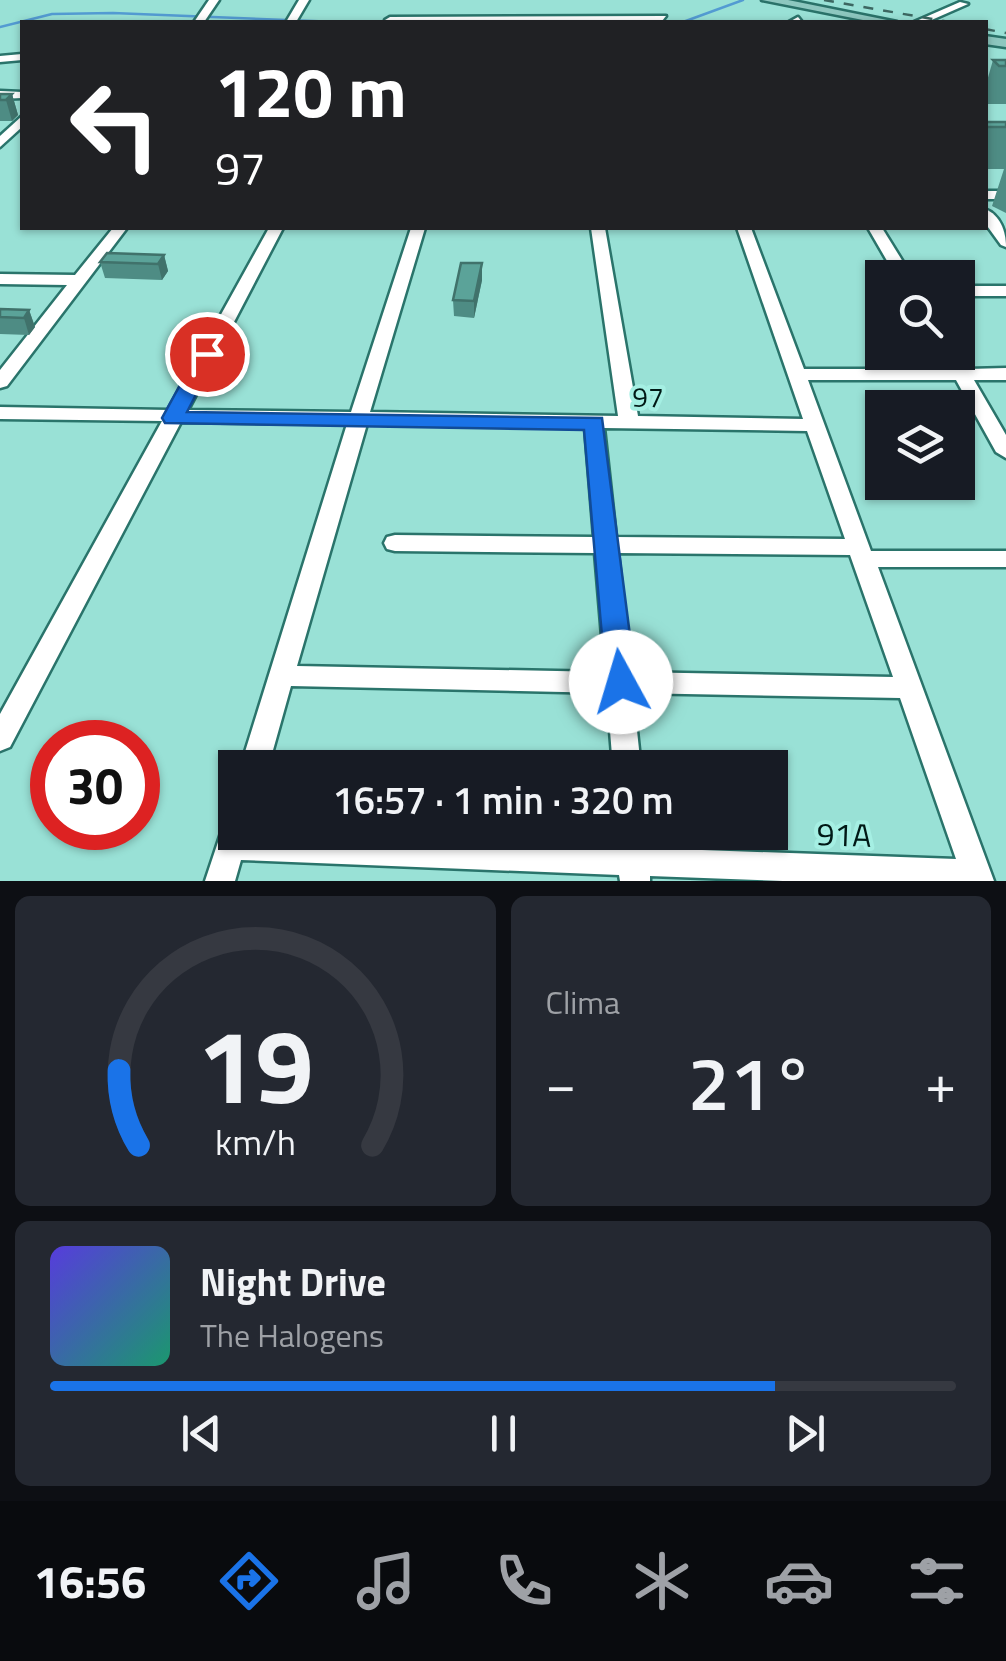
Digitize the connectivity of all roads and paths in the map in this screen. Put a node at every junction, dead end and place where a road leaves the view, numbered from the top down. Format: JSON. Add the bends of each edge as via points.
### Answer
{"nodes":[{"id":1,"x":214,"y":0,"type":"edge"},
{"id":2,"x":656,"y":0,"type":"edge"},
{"id":3,"x":768,"y":0,"type":"edge"},
{"id":4,"x":963,"y":4,"type":"dead end"},
{"id":5,"x":391,"y":18,"type":"edge"},
{"id":6,"x":201,"y":19,"type":"edge"},
{"id":7,"x":664,"y":20,"type":"edge"},
{"id":8,"x":879,"y":20,"type":"edge"},
{"id":9,"x":924,"y":20,"type":"edge"},
{"id":10,"x":20,"y":122,"type":"edge"},
{"id":11,"x":0,"y":143,"type":"edge"},
{"id":12,"x":988,"y":217,"type":"edge"},
{"id":13,"x":118,"y":230,"type":"edge"},
{"id":14,"x":275,"y":230,"type":"edge"},
{"id":15,"x":417,"y":230,"type":"edge"},
{"id":16,"x":598,"y":230,"type":"edge"},
{"id":17,"x":745,"y":230,"type":"edge"},
{"id":18,"x":876,"y":230,"type":"edge"},
{"id":19,"x":1006,"y":242,"type":"edge"},
{"id":20,"x":895,"y":260,"type":"edge"},
{"id":21,"x":0,"y":280,"type":"edge"},
{"id":22,"x":80,"y":280,"type":"junction"},
{"id":23,"x":975,"y":290,"type":"edge"},
{"id":24,"x":1006,"y":290,"type":"edge"},
{"id":25,"x":959,"y":370,"type":"edge"},
{"id":26,"x":961,"y":374,"type":"junction"},
{"id":27,"x":1006,"y":374,"type":"edge"},
{"id":28,"x":795,"y":375,"type":"junction"},
{"id":29,"x":0,"y":382,"type":"edge"},
{"id":30,"x":0,"y":413,"type":"edge"},
{"id":31,"x":173,"y":418,"type":"junction"},
{"id":32,"x":355,"y":421,"type":"junction"},
{"id":33,"x":594,"y":423,"type":"junction"},
{"id":34,"x":629,"y":424,"type":"junction"},
{"id":35,"x":816,"y":425,"type":"junction"},
{"id":36,"x":1006,"y":452,"type":"edge"},
{"id":37,"x":395,"y":543,"type":"dead end"},
{"id":38,"x":607,"y":545,"type":"junction"},
{"id":39,"x":859,"y":553,"type":"junction"},
{"id":40,"x":1006,"y":559,"type":"edge"},
{"id":41,"x":282,"y":676,"type":"junction"},
{"id":42,"x":621,"y":682,"type":"junction"},
{"id":43,"x":910,"y":688,"type":"junction"},
{"id":44,"x":0,"y":739,"type":"edge"},
{"id":45,"x":259,"y":750,"type":"edge"},
{"id":46,"x":626,"y":750,"type":"edge"},
{"id":47,"x":230,"y":850,"type":"edge"},
{"id":48,"x":465,"y":850,"type":"edge"},
{"id":49,"x":633,"y":858,"type":"edge"},
{"id":50,"x":978,"y":878,"type":"edge"},
{"id":51,"x":220,"y":881,"type":"edge"}],
"edges":[{"from":1,"to":6,"type":"street"},
{"from":2,"to":7,"type":"street"},
{"from":3,"to":8,"type":"main road"},
{"from":4,"to":9,"type":"street"},
{"from":5,"to":7,"type":"street"},
{"from":10,"to":11,"type":"street"},
{"from":12,"to":19,"type":"street"},
{"from":13,"to":22,"type":"street"},
{"from":14,"to":31,"type":"street"},
{"from":15,"to":32,"type":"street"},
{"from":16,"to":34,"type":"street"},
{"from":17,"to":28,"type":"street"},
{"from":18,"to":20,"type":"street"},
{"from":21,"to":22,"type":"street"},
{"from":22,"to":29,"type":"street"},
{"from":23,"to":24,"type":"street"},
{"from":25,"to":26,"type":"street"},
{"from":26,"to":27,"type":"street"},
{"from":26,"to":28,"type":"street"},
{"from":26,"to":36,"type":"street"},
{"from":28,"to":35,"type":"street"},
{"from":30,"to":31,"type":"street","name":"97"},
{"from":31,"to":32,"type":"street","name":"97"},
{"from":31,"to":44,"type":"street"},
{"from":32,"to":33,"type":"street","name":"97"},
{"from":32,"to":41,"type":"street"},
{"from":33,"to":34,"type":"street","name":"97"},
{"from":33,"to":38,"type":"street"},
{"from":34,"to":35,"type":"street","name":"97"},
{"from":35,"to":39,"type":"street"},
{"from":37,"to":38,"type":"street"},
{"from":38,"to":39,"type":"street"},
{"from":38,"to":42,"type":"street"},
{"from":39,"to":40,"type":"street"},
{"from":39,"to":43,"type":"street"},
{"from":41,"to":42,"type":"street"},
{"from":41,"to":45,"type":"street"},
{"from":42,"to":43,"type":"street"},
{"from":42,"to":46,"type":"street"},
{"from":43,"to":50,"type":"street"},
{"from":47,"to":51,"type":"street"},
{"from":48,"to":49,"type":"street","name":"91A"},
{"from":49,"to":50,"type":"street","name":"91A"}]}
